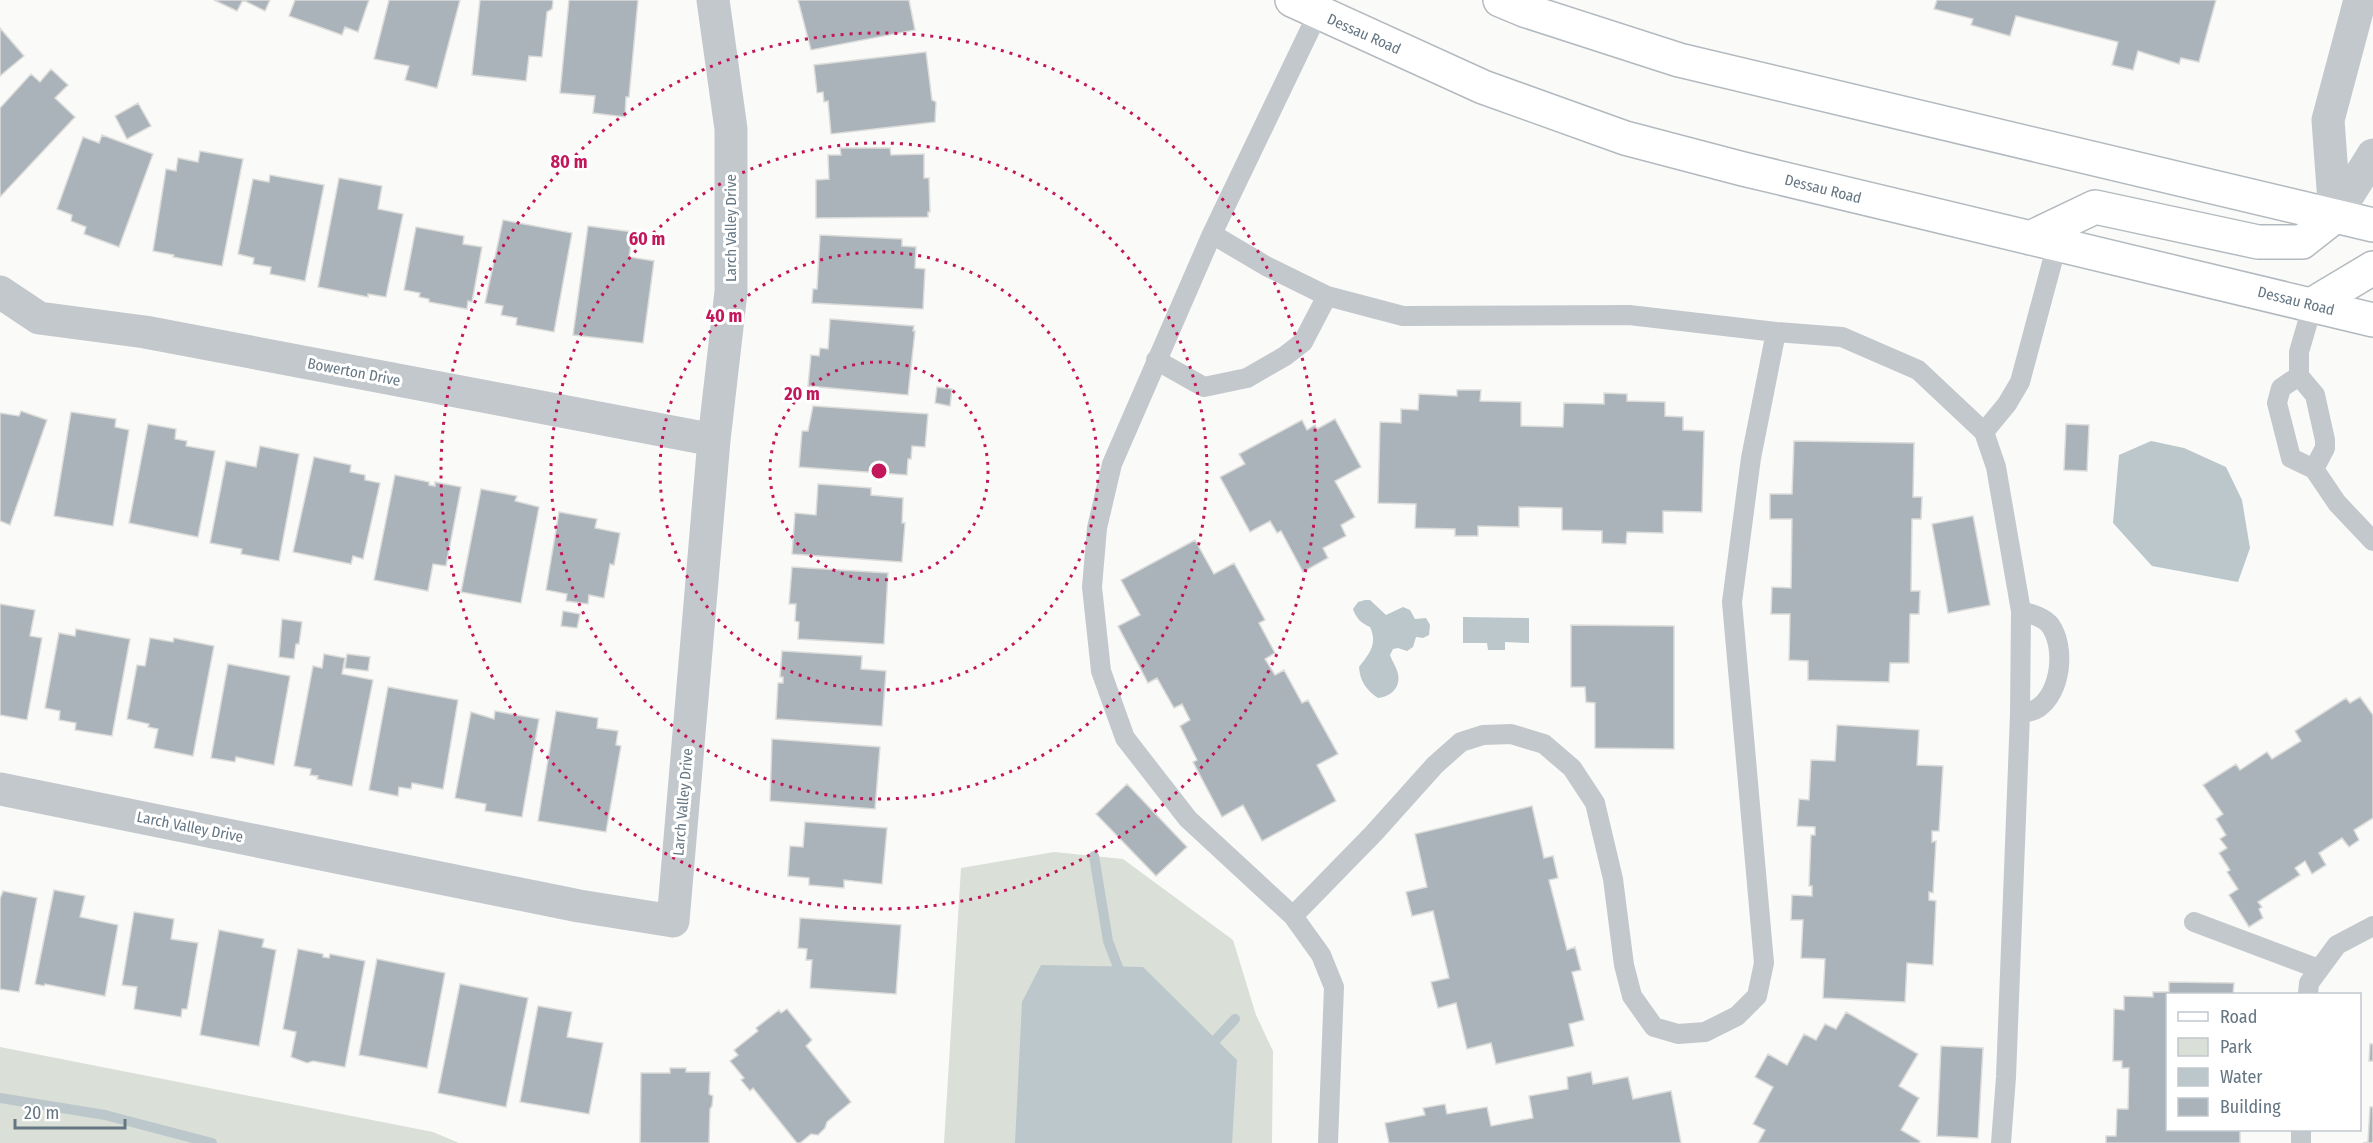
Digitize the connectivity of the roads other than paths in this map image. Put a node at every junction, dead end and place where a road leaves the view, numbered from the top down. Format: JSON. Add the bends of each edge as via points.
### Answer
{"nodes":[{"id":1,"x":713,"y":0,"type":"edge"},
{"id":2,"x":1500,"y":0,"type":"edge"},
{"id":3,"x":2360,"y":0,"type":"edge"},
{"id":4,"x":1311,"y":4,"type":"edge"},
{"id":5,"x":2373,"y":155,"type":"edge"},
{"id":6,"x":2335,"y":216,"type":"junction"},
{"id":7,"x":2373,"y":225,"type":"edge"},
{"id":8,"x":1212,"y":234,"type":"junction"},
{"id":9,"x":2044,"y":241,"type":"junction"},
{"id":10,"x":2373,"y":268,"type":"edge"},
{"id":11,"x":0,"y":292,"type":"edge"},
{"id":12,"x":1327,"y":296,"type":"junction"},
{"id":13,"x":2313,"y":304,"type":"junction"},
{"id":14,"x":2373,"y":320,"type":"edge"},
{"id":15,"x":1776,"y":332,"type":"junction"},
{"id":16,"x":1156,"y":360,"type":"junction"},
{"id":17,"x":2299,"y":376,"type":"junction"},
{"id":18,"x":1984,"y":432,"type":"junction"},
{"id":19,"x":714,"y":440,"type":"junction"},
{"id":20,"x":2314,"y":469,"type":"junction"},
{"id":21,"x":2373,"y":541,"type":"edge"},
{"id":22,"x":2021,"y":610,"type":"junction"},
{"id":23,"x":2020,"y":714,"type":"junction"},
{"id":24,"x":0,"y":789,"type":"edge"},
{"id":25,"x":1293,"y":916,"type":"junction"},
{"id":26,"x":2194,"y":922,"type":"dead end"},
{"id":27,"x":2373,"y":926,"type":"edge"},
{"id":28,"x":2319,"y":969,"type":"junction"},
{"id":29,"x":2308,"y":993,"type":"edge"},
{"id":30,"x":1328,"y":1143,"type":"edge"},
{"id":31,"x":2001,"y":1143,"type":"edge"}],
"edges":[{"from":1,"to":19,"type":"street","name":"Larch Valley Drive","via":[[731,129],[731,292]]},
{"from":2,"to":6,"type":"main road","via":[[1679,60]]},
{"from":3,"to":6,"type":"street","via":[[2328,120]]},
{"from":4,"to":8,"type":"lane"},
{"from":4,"to":9,"type":"main road","name":"Dessau Road","via":[[1483,87],[1625,138]]},
{"from":5,"to":6,"type":"street"},
{"from":6,"to":7,"type":"main road"},
{"from":6,"to":9,"type":"main road","via":[[2302,242],[2258,242],[2095,207]]},
{"from":8,"to":12,"type":"lane"},
{"from":8,"to":16,"type":"lane"},
{"from":9,"to":13,"type":"main road","name":"Dessau Road"},
{"from":9,"to":18,"type":"lane","via":[[2020,382]]},
{"from":10,"to":13,"type":"main road"},
{"from":11,"to":19,"type":"street","name":"Bowerton Drive","via":[[39,318],[146,332]]},
{"from":12,"to":15,"type":"lane","via":[[1403,316],[1629,315]]},
{"from":12,"to":16,"type":"lane","via":[[1303,342],[1247,378],[1204,387]]},
{"from":13,"to":14,"type":"main road","name":"Dessau Road"},
{"from":13,"to":17,"type":"lane","via":[[2299,352]]},
{"from":15,"to":18,"type":"lane","via":[[1842,337],[1918,370]]},
{"from":15,"to":25,"type":"lane","via":[[1751,458],[1732,602],[1764,963],[1757,996],[1737,1016],[1705,1032],[1678,1034],[1654,1027],[1629,986],[1613,879],[1595,803],[1572,768],[1544,744],[1511,734],[1483,735],[1461,742]]},
{"from":16,"to":25,"type":"lane","via":[[1112,464],[1097,528],[1092,587],[1101,670],[1125,738],[1188,819]]},
{"from":17,"to":20,"type":"lane","via":[[2315,395],[2325,441]]},
{"from":17,"to":20,"type":"lane","via":[[2281,388],[2277,403],[2291,458]]},
{"from":18,"to":22,"type":"lane","via":[[1996,467]]},
{"from":19,"to":24,"type":"street","name":"Larch Valley Drive","via":[[673,921],[568,904]]},
{"from":20,"to":21,"type":"lane","via":[[2337,503]]},
{"from":22,"to":23,"type":"lane"},
{"from":22,"to":23,"type":"lane","via":[[2050,625],[2059,664],[2058,680],[2051,693],[2038,708]]},
{"from":23,"to":31,"type":"lane"},
{"from":25,"to":30,"type":"lane","via":[[1322,955],[1334,987]]},
{"from":26,"to":28,"type":"lane"},
{"from":27,"to":28,"type":"lane","via":[[2337,945]]},
{"from":28,"to":29,"type":"lane","via":[[2309,983]]}]}
